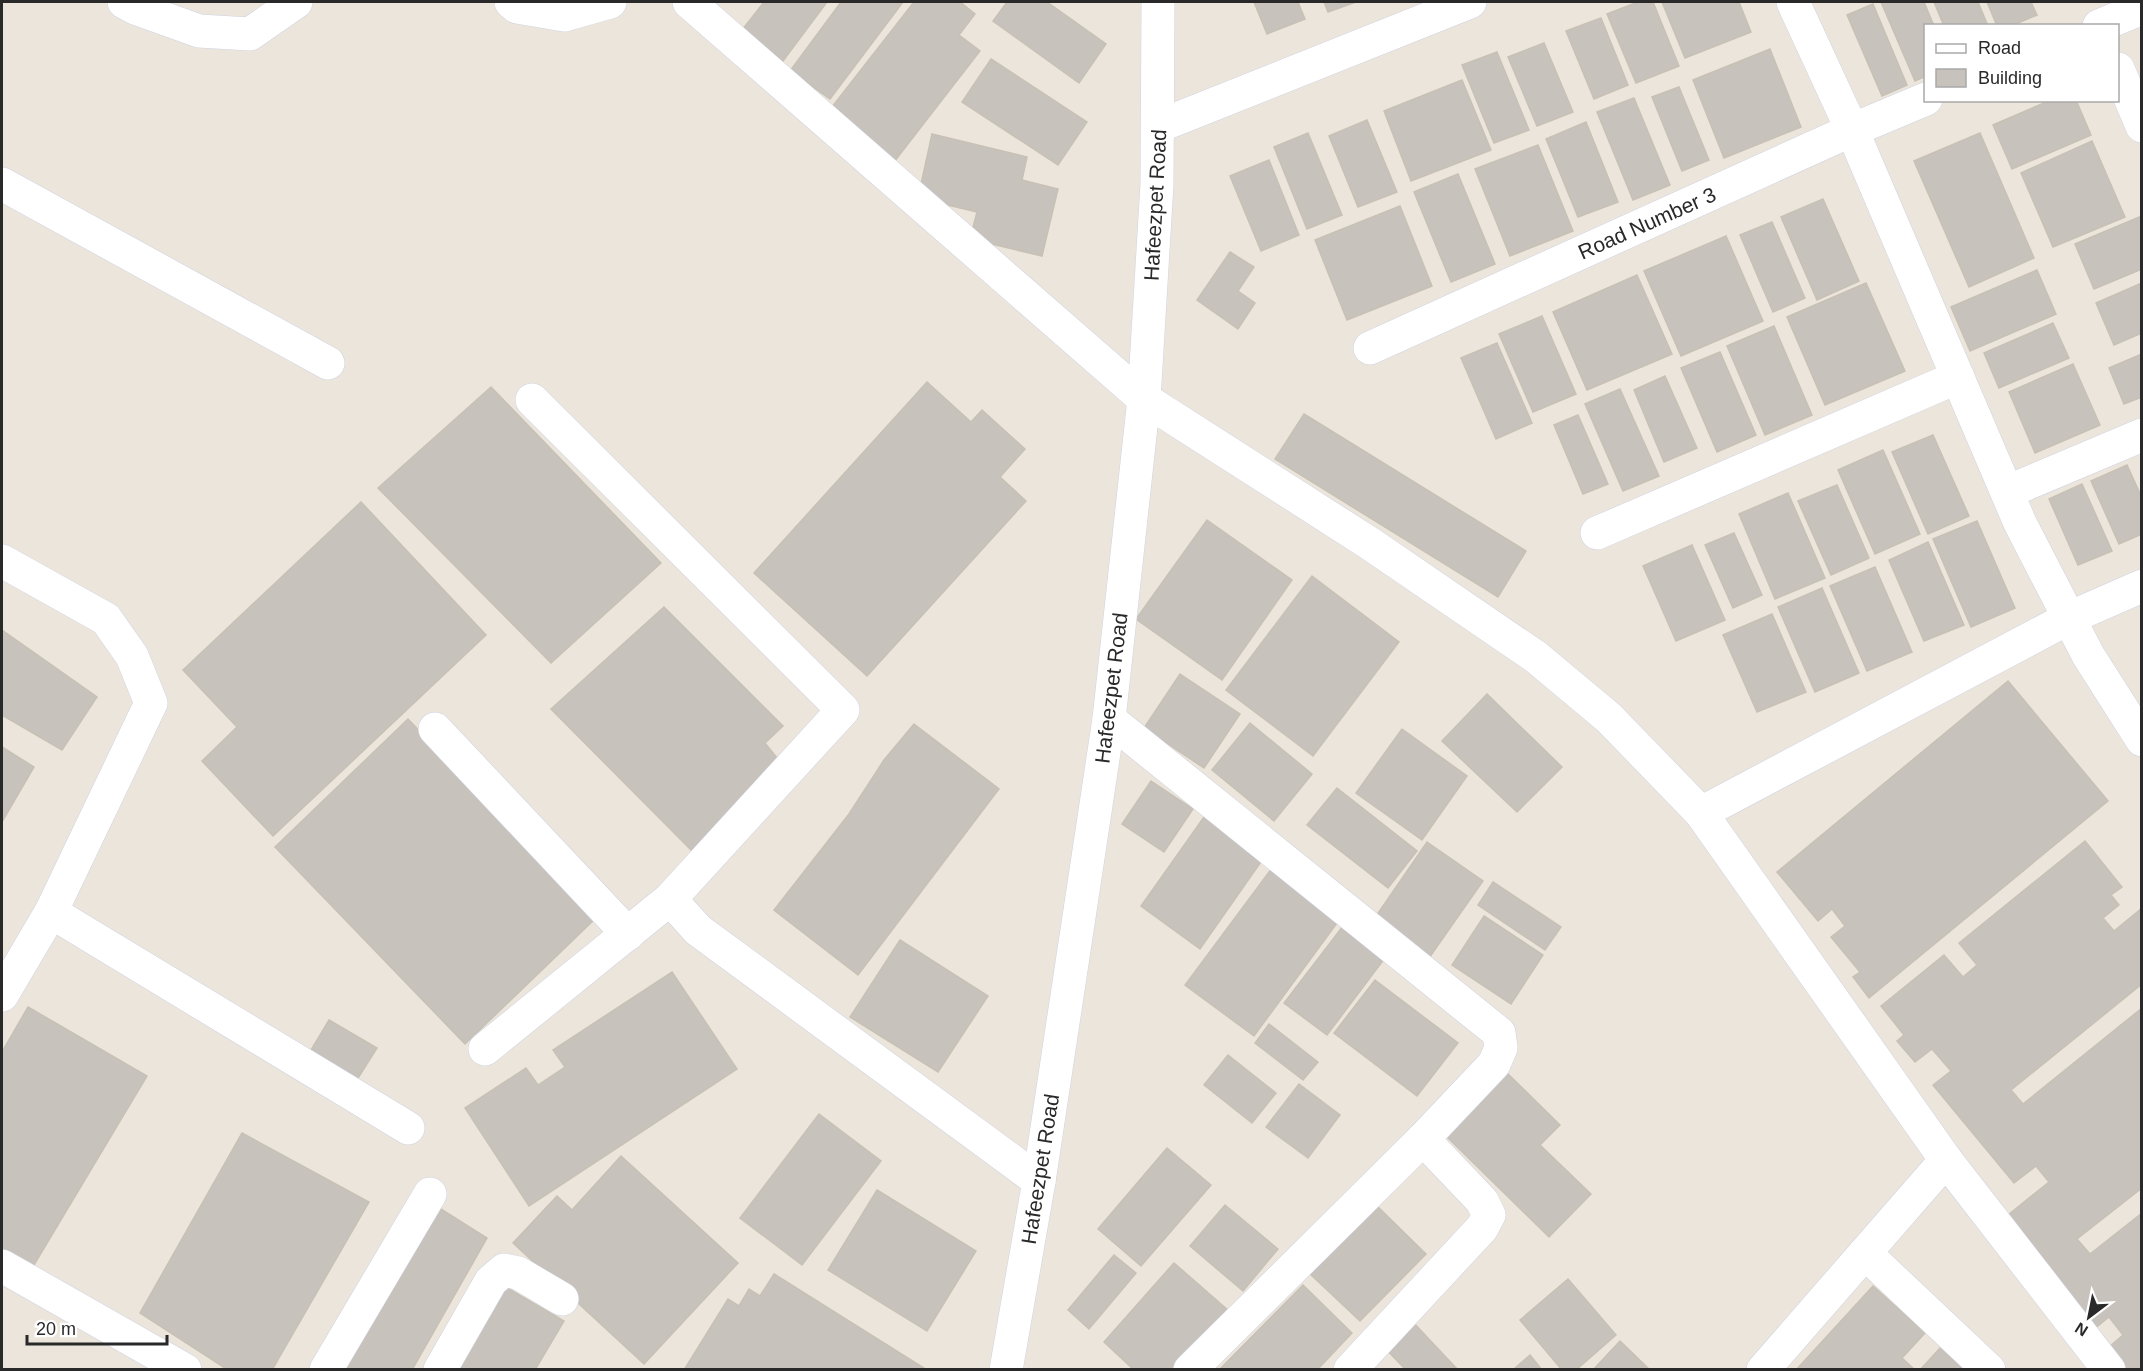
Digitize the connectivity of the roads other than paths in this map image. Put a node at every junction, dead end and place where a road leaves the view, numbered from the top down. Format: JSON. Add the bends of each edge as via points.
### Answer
{"nodes":[{"id":1,"x":124,"y":2,"type":"edge"},
{"id":2,"x":296,"y":2,"type":"edge"},
{"id":3,"x":511,"y":2,"type":"edge"},
{"id":4,"x":610,"y":2,"type":"edge"},
{"id":5,"x":689,"y":2,"type":"edge"},
{"id":6,"x":1158,"y":2,"type":"edge"},
{"id":7,"x":1470,"y":2,"type":"edge"},
{"id":8,"x":1793,"y":2,"type":"edge"},
{"id":9,"x":2142,"y":8,"type":"edge"},
{"id":10,"x":2102,"y":24,"type":"edge"},
{"id":11,"x":2119,"y":71,"type":"edge"},
{"id":12,"x":1924,"y":100,"type":"edge"},
{"id":13,"x":1159,"y":126,"type":"junction"},
{"id":14,"x":2142,"y":126,"type":"edge"},
{"id":15,"x":1852,"y":130,"type":"junction"},
{"id":16,"x":2,"y":184,"type":"edge"},
{"id":17,"x":1370,"y":348,"type":"dead end"},
{"id":18,"x":328,"y":363,"type":"dead end"},
{"id":19,"x":1958,"y":377,"type":"junction"},
{"id":20,"x":1144,"y":399,"type":"junction"},
{"id":21,"x":532,"y":400,"type":"dead end"},
{"id":22,"x":2142,"y":435,"type":"edge"},
{"id":23,"x":2007,"y":492,"type":"junction"},
{"id":24,"x":1597,"y":533,"type":"dead end"},
{"id":25,"x":2,"y":561,"type":"edge"},
{"id":26,"x":2142,"y":586,"type":"edge"},
{"id":27,"x":2069,"y":618,"type":"junction"},
{"id":28,"x":1109,"y":719,"type":"junction"},
{"id":29,"x":435,"y":729,"type":"dead end"},
{"id":30,"x":2142,"y":740,"type":"edge"},
{"id":31,"x":1701,"y":813,"type":"junction"},
{"id":32,"x":670,"y":898,"type":"junction"},
{"id":33,"x":51,"y":912,"type":"junction"},
{"id":34,"x":628,"y":933,"type":"junction"},
{"id":35,"x":2,"y":995,"type":"edge"},
{"id":36,"x":485,"y":1049,"type":"dead end"},
{"id":37,"x":408,"y":1128,"type":"dead end"},
{"id":38,"x":1423,"y":1139,"type":"junction"},
{"id":39,"x":1946,"y":1160,"type":"junction"},
{"id":40,"x":1039,"y":1181,"type":"junction"},
{"id":41,"x":430,"y":1194,"type":"dead end"},
{"id":42,"x":1865,"y":1253,"type":"junction"},
{"id":43,"x":2,"y":1266,"type":"edge"},
{"id":44,"x":562,"y":1299,"type":"dead end"},
{"id":45,"x":185,"y":1370,"type":"edge"},
{"id":46,"x":326,"y":1370,"type":"edge"},
{"id":47,"x":440,"y":1370,"type":"edge"},
{"id":48,"x":1006,"y":1370,"type":"edge"},
{"id":49,"x":1190,"y":1370,"type":"edge"},
{"id":50,"x":1350,"y":1370,"type":"edge"},
{"id":51,"x":1763,"y":1370,"type":"edge"},
{"id":52,"x":1989,"y":1370,"type":"edge"},
{"id":53,"x":2109,"y":1370,"type":"edge"}],
"edges":[{"from":1,"to":2,"type":"street","via":[[199,31],[250,34]]},
{"from":3,"to":4,"type":"street","via":[[517,7],[564,15]]},
{"from":5,"to":20,"type":"street"},
{"from":6,"to":13,"type":"street","name":"Hafeezpet Road"},
{"from":7,"to":13,"type":"street"},
{"from":8,"to":15,"type":"street"},
{"from":9,"to":10,"type":"street"},
{"from":11,"to":14,"type":"street"},
{"from":12,"to":15,"type":"street","name":"Road Number 3"},
{"from":13,"to":20,"type":"street","name":"Hafeezpet Road"},
{"from":15,"to":17,"type":"street","name":"Road Number 3"},
{"from":15,"to":19,"type":"street"},
{"from":16,"to":18,"type":"street"},
{"from":19,"to":23,"type":"street"},
{"from":19,"to":24,"type":"street"},
{"from":20,"to":28,"type":"street","name":"Hafeezpet Road"},
{"from":20,"to":31,"type":"street","via":[[1369,543],[1536,657],[1610,718]]},
{"from":21,"to":32,"type":"street","via":[[843,710]]},
{"from":22,"to":23,"type":"street"},
{"from":23,"to":27,"type":"street"},
{"from":25,"to":33,"type":"street","via":[[106,619],[132,656],[151,703]]},
{"from":26,"to":27,"type":"street"},
{"from":27,"to":30,"type":"street","via":[[2088,656]]},
{"from":27,"to":31,"type":"street"},
{"from":28,"to":38,"type":"street","via":[[1499,1033],[1501,1048],[1494,1064]]},
{"from":28,"to":40,"type":"street","name":"Hafeezpet Road"},
{"from":29,"to":34,"type":"street"},
{"from":31,"to":39,"type":"street"},
{"from":32,"to":34,"type":"street"},
{"from":32,"to":40,"type":"street","via":[[698,930]]},
{"from":33,"to":35,"type":"street"},
{"from":33,"to":37,"type":"street"},
{"from":34,"to":36,"type":"street"},
{"from":38,"to":49,"type":"street"},
{"from":38,"to":50,"type":"street","via":[[1482,1201],[1489,1215],[1482,1228]]},
{"from":39,"to":42,"type":"street"},
{"from":39,"to":53,"type":"street"},
{"from":40,"to":48,"type":"street","name":"Hafeezpet Road"},
{"from":41,"to":46,"type":"street"},
{"from":42,"to":51,"type":"street"},
{"from":42,"to":52,"type":"street"},
{"from":43,"to":45,"type":"street"},
{"from":44,"to":47,"type":"street","via":[[518,1273],[504,1270],[491,1281]]}]}
